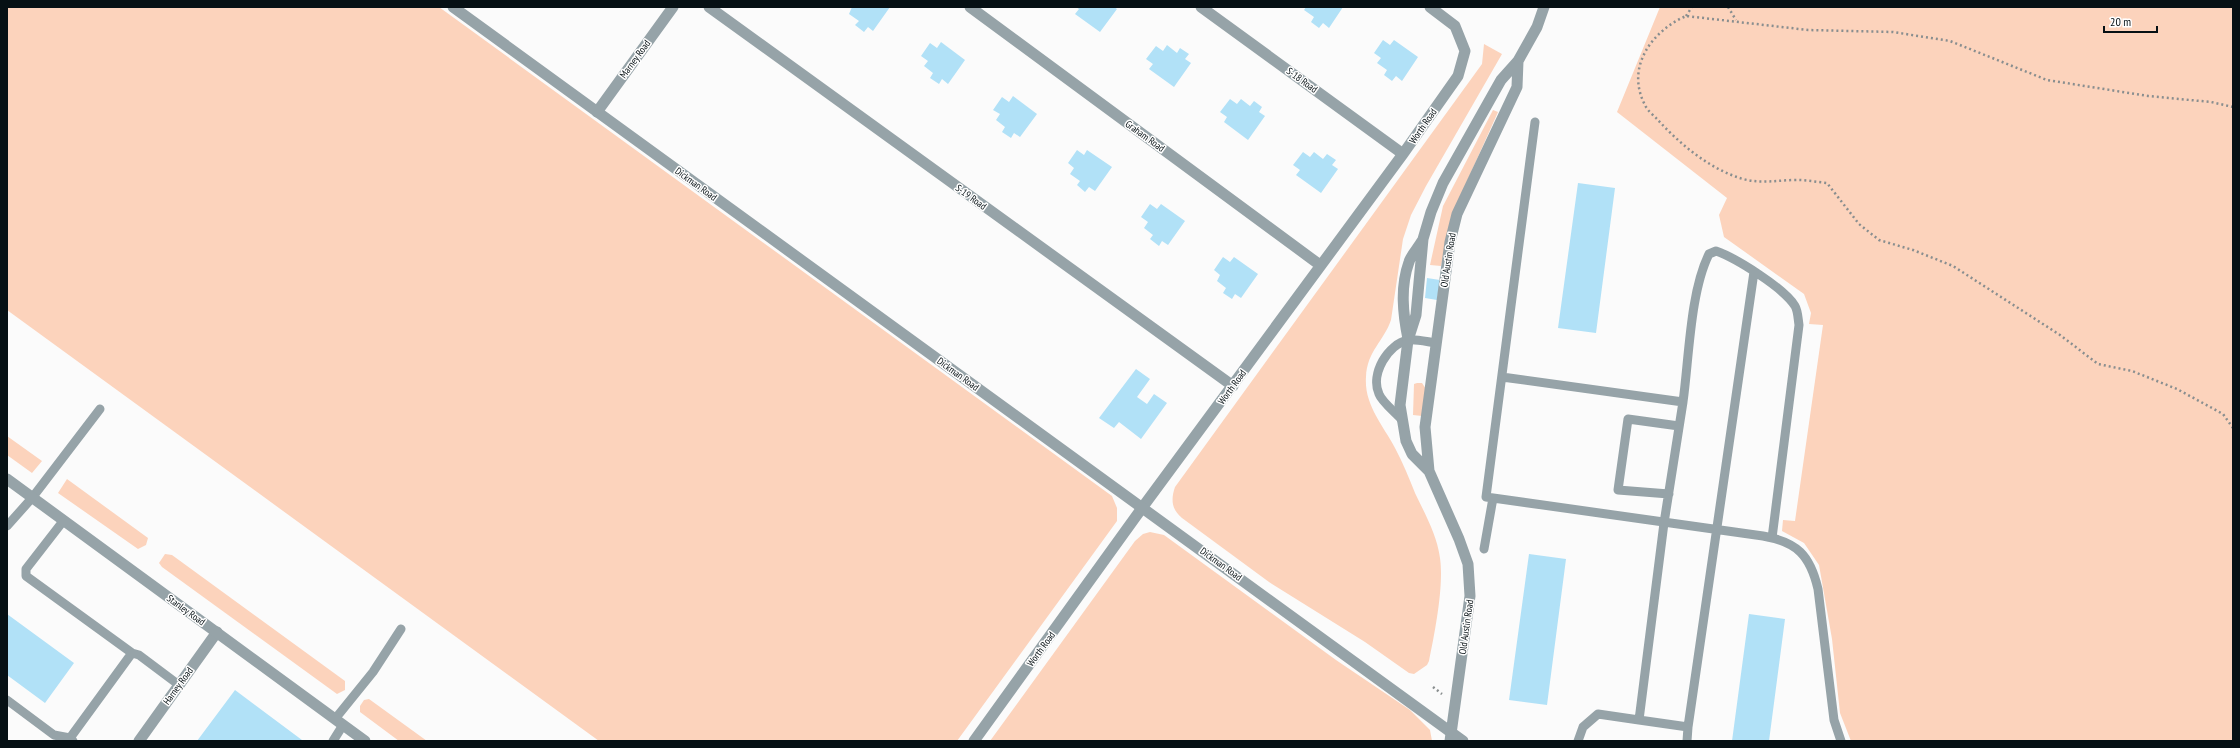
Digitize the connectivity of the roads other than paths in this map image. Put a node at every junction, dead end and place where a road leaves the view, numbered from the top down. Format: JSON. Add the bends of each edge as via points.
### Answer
{"nodes":[{"id":1,"x":453,"y":7,"type":"edge"},
{"id":2,"x":673,"y":7,"type":"edge"},
{"id":3,"x":710,"y":7,"type":"edge"},
{"id":4,"x":970,"y":7,"type":"edge"},
{"id":5,"x":1201,"y":7,"type":"edge"},
{"id":6,"x":1430,"y":7,"type":"edge"},
{"id":7,"x":1544,"y":7,"type":"edge"},
{"id":8,"x":1518,"y":61,"type":"junction"},
{"id":9,"x":597,"y":112,"type":"junction"},
{"id":10,"x":1535,"y":122,"type":"dead end"},
{"id":11,"x":1404,"y":154,"type":"junction"},
{"id":12,"x":1320,"y":265,"type":"junction"},
{"id":13,"x":1754,"y":272,"type":"junction"},
{"id":14,"x":1408,"y":340,"type":"junction"},
{"id":15,"x":1436,"y":343,"type":"junction"},
{"id":16,"x":1502,"y":377,"type":"junction"},
{"id":17,"x":1233,"y":386,"type":"junction"},
{"id":18,"x":1683,"y":402,"type":"junction"},
{"id":19,"x":100,"y":409,"type":"dead end"},
{"id":20,"x":1401,"y":419,"type":"junction"},
{"id":21,"x":1679,"y":426,"type":"junction"},
{"id":22,"x":1429,"y":471,"type":"junction"},
{"id":23,"x":7,"y":479,"type":"edge"},
{"id":24,"x":1668,"y":494,"type":"junction"},
{"id":25,"x":32,"y":498,"type":"junction"},
{"id":26,"x":1493,"y":498,"type":"junction"},
{"id":27,"x":1142,"y":508,"type":"junction"},
{"id":28,"x":64,"y":520,"type":"junction"},
{"id":29,"x":1664,"y":523,"type":"junction"},
{"id":30,"x":7,"y":526,"type":"edge"},
{"id":31,"x":1718,"y":530,"type":"junction"},
{"id":32,"x":1772,"y":538,"type":"junction"},
{"id":33,"x":1484,"y":549,"type":"dead end"},
{"id":34,"x":401,"y":629,"type":"dead end"},
{"id":35,"x":217,"y":632,"type":"junction"},
{"id":36,"x":132,"y":653,"type":"junction"},
{"id":37,"x":179,"y":685,"type":"junction"},
{"id":38,"x":7,"y":700,"type":"edge"},
{"id":39,"x":1639,"y":720,"type":"junction"},
{"id":40,"x":339,"y":722,"type":"junction"},
{"id":41,"x":1688,"y":727,"type":"junction"},
{"id":42,"x":1451,"y":737,"type":"edge"},
{"id":43,"x":71,"y":740,"type":"edge"},
{"id":44,"x":139,"y":741,"type":"edge"},
{"id":45,"x":333,"y":741,"type":"edge"},
{"id":46,"x":365,"y":741,"type":"edge"},
{"id":47,"x":974,"y":741,"type":"edge"},
{"id":48,"x":1463,"y":741,"type":"edge"},
{"id":49,"x":1578,"y":741,"type":"edge"},
{"id":50,"x":1687,"y":741,"type":"edge"},
{"id":51,"x":1841,"y":741,"type":"edge"}],
"edges":[{"from":1,"to":9,"type":"street","name":"Dickman Road"},
{"from":2,"to":9,"type":"street","name":"Marney Road"},
{"from":3,"to":17,"type":"street","name":"S-19 Road"},
{"from":4,"to":12,"type":"street","name":"Graham Road"},
{"from":5,"to":11,"type":"street","name":"S-18 Road"},
{"from":6,"to":11,"type":"street","name":"Worth Road","via":[[1455,26],[1465,51],[1458,76]]},
{"from":7,"to":8,"type":"street","name":"Old Austin Road","via":[[1537,27]]},
{"from":8,"to":14,"type":"street","name":"Old Austin Road","via":[[1501,80],[1443,183],[1431,212],[1423,239],[1416,315]]},
{"from":8,"to":15,"type":"street","name":"Old Austin Road","via":[[1517,88],[1457,214],[1450,242]]},
{"from":9,"to":27,"type":"street","name":"Dickman Road"},
{"from":10,"to":16,"type":"lane"},
{"from":11,"to":12,"type":"street","name":"Worth Road"},
{"from":12,"to":17,"type":"street","name":"Worth Road"},
{"from":13,"to":18,"type":"lane","via":[[1726,255],[1716,251],[1709,254],[1697,290]]},
{"from":13,"to":31,"type":"lane"},
{"from":13,"to":32,"type":"lane","via":[[1778,289],[1795,306],[1799,325]]},
{"from":14,"to":15,"type":"lane"},
{"from":14,"to":20,"type":"street","name":"Old Austin Road","via":[[1400,404]]},
{"from":14,"to":20,"type":"lane","via":[[1388,351],[1381,363],[1377,384],[1379,394]]},
{"from":15,"to":22,"type":"street","name":"Old Austin Road","via":[[1425,427]]},
{"from":16,"to":18,"type":"lane"},
{"from":16,"to":26,"type":"lane","via":[[1486,497]]},
{"from":17,"to":27,"type":"street","name":"Worth Road"},
{"from":18,"to":21,"type":"lane"},
{"from":19,"to":25,"type":"lane"},
{"from":20,"to":22,"type":"street","name":"Old Austin Road","via":[[1412,454]]},
{"from":21,"to":24,"type":"lane"},
{"from":21,"to":24,"type":"lane","via":[[1628,419],[1618,490]]},
{"from":22,"to":42,"type":"street","name":"Old Austin Road","via":[[1468,564],[1470,596]]},
{"from":23,"to":25,"type":"street","name":"Stanley Road"},
{"from":24,"to":29,"type":"lane"},
{"from":25,"to":28,"type":"street","name":"Stanley Road"},
{"from":25,"to":30,"type":"lane"},
{"from":26,"to":29,"type":"lane"},
{"from":26,"to":33,"type":"lane"},
{"from":27,"to":42,"type":"street","name":"Dickman Road"},
{"from":27,"to":47,"type":"street","name":"Worth Road"},
{"from":28,"to":35,"type":"street","name":"Stanley Road"},
{"from":28,"to":36,"type":"lane","via":[[26,569],[26,576]]},
{"from":29,"to":31,"type":"lane"},
{"from":29,"to":39,"type":"lane"},
{"from":31,"to":32,"type":"lane"},
{"from":31,"to":41,"type":"lane"},
{"from":32,"to":51,"type":"lane","via":[[1789,543],[1804,554],[1813,570],[1818,589],[1834,720]]},
{"from":34,"to":40,"type":"lane"},
{"from":35,"to":37,"type":"street","name":"Harney Road"},
{"from":35,"to":40,"type":"street","name":"Stanley Road"},
{"from":36,"to":37,"type":"lane","via":[[139,655]]},
{"from":36,"to":43,"type":"lane"},
{"from":37,"to":44,"type":"street","name":"Harney Road"},
{"from":38,"to":43,"type":"lane","via":[[54,735]]},
{"from":39,"to":41,"type":"lane"},
{"from":39,"to":49,"type":"lane","via":[[1598,714],[1583,727]]},
{"from":40,"to":45,"type":"lane"},
{"from":40,"to":46,"type":"street","name":"Stanley Road"},
{"from":41,"to":50,"type":"lane"},
{"from":42,"to":48,"type":"street","name":"Dickman Road"}]}
